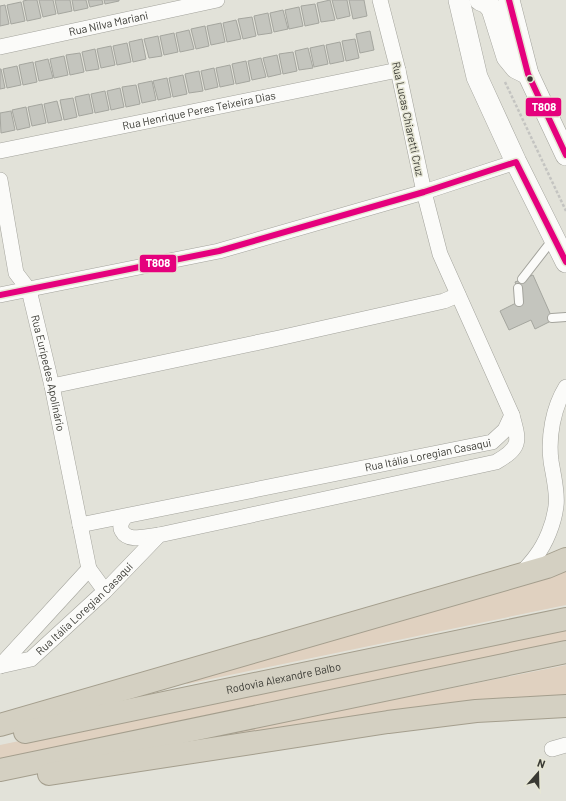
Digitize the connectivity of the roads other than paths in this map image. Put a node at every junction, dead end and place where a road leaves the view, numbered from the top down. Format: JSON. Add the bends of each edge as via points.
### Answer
{"nodes":[{"id":1,"x":217,"y":0,"type":"edge"},
{"id":2,"x":380,"y":0,"type":"edge"},
{"id":3,"x":480,"y":0,"type":"edge"},
{"id":4,"x":509,"y":0,"type":"edge"},
{"id":5,"x":465,"y":4,"type":"edge"},
{"id":6,"x":0,"y":47,"type":"edge"},
{"id":7,"x":398,"y":70,"type":"junction"},
{"id":8,"x":528,"y":74,"type":"junction"},
{"id":9,"x":564,"y":145,"type":"edge"},
{"id":10,"x":0,"y":151,"type":"edge"},
{"id":11,"x":516,"y":162,"type":"junction"},
{"id":12,"x":0,"y":180,"type":"edge"},
{"id":13,"x":424,"y":192,"type":"junction"},
{"id":14,"x":554,"y":238,"type":"junction"},
{"id":15,"x":566,"y":262,"type":"edge"},
{"id":16,"x":522,"y":279,"type":"dead end"},
{"id":17,"x":518,"y":288,"type":"dead end"},
{"id":18,"x":29,"y":290,"type":"junction"},
{"id":19,"x":0,"y":295,"type":"edge"},
{"id":20,"x":458,"y":295,"type":"junction"},
{"id":21,"x":519,"y":302,"type":"dead end"},
{"id":22,"x":566,"y":317,"type":"edge"},
{"id":23,"x":552,"y":318,"type":"dead end"},
{"id":24,"x":52,"y":386,"type":"junction"},
{"id":25,"x":566,"y":387,"type":"edge"},
{"id":26,"x":512,"y":415,"type":"junction"},
{"id":27,"x":125,"y":517,"type":"junction"},
{"id":28,"x":80,"y":525,"type":"junction"},
{"id":29,"x":159,"y":534,"type":"junction"},
{"id":30,"x":566,"y":559,"type":"edge"},
{"id":31,"x":90,"y":569,"type":"junction"},
{"id":32,"x":519,"y":575,"type":"junction"},
{"id":33,"x":105,"y":591,"type":"junction"},
{"id":34,"x":566,"y":619,"type":"edge"},
{"id":35,"x":566,"y":652,"type":"edge"},
{"id":36,"x":0,"y":666,"type":"edge"},
{"id":37,"x":566,"y":706,"type":"edge"},
{"id":38,"x":0,"y":726,"type":"edge"},
{"id":39,"x":0,"y":737,"type":"edge"},
{"id":40,"x":0,"y":770,"type":"edge"},
{"id":41,"x":0,"y":781,"type":"edge"}],
"edges":[{"from":1,"to":6,"type":"street","name":"Rua Nilva Mariani"},
{"from":2,"to":7,"type":"street","name":"Rua Lucas Chiaretti Cruz"},
{"from":3,"to":8,"type":"street","via":[[492,9],[507,57],[516,68]]},
{"from":4,"to":8,"type":"street"},
{"from":5,"to":11,"type":"street","via":[[476,77]]},
{"from":7,"to":10,"type":"street","name":"Rua Henrique Peres Teixeira Dias"},
{"from":7,"to":13,"type":"street","name":"Rua Lucas Chiaretti Cruz"},
{"from":8,"to":9,"type":"street"},
{"from":11,"to":13,"type":"street"},
{"from":11,"to":14,"type":"street"},
{"from":12,"to":18,"type":"street","name":"Rua Eurípedes Apolinário","via":[[16,273]]},
{"from":13,"to":18,"type":"street","via":[[219,251]]},
{"from":13,"to":20,"type":"street","name":"Rua Lucas Chiaretti Cruz","via":[[440,254]]},
{"from":14,"to":15,"type":"street"},
{"from":14,"to":16,"type":"lane"},
{"from":17,"to":21,"type":"lane"},
{"from":18,"to":19,"type":"street"},
{"from":18,"to":24,"type":"street","name":"Rua Eurípedes Apolinário"},
{"from":20,"to":24,"type":"street","via":[[444,301]]},
{"from":20,"to":26,"type":"street","name":"Rua Lucas Chiaretti Cruz"},
{"from":22,"to":23,"type":"lane"},
{"from":24,"to":28,"type":"street","name":"Rua Eurípedes Apolinário"},
{"from":25,"to":32,"type":"street","via":[[557,406],[550,441],[556,505],[553,518],[537,556]]},
{"from":26,"to":27,"type":"street","name":"Rua Itália Loregian Casaqui","via":[[505,430],[492,442]]},
{"from":26,"to":29,"type":"street","name":"Rua Itália Loregian Casaqui","via":[[518,436],[516,447],[496,462]]},
{"from":27,"to":28,"type":"street","name":"Rua Itália Loregian Casaqui"},
{"from":27,"to":29,"type":"street","name":"Rua Itália Loregian Casaqui","via":[[120,530],[125,536],[132,538]]},
{"from":28,"to":31,"type":"street","name":"Rua Eurípedes Apolinário"},
{"from":29,"to":33,"type":"street","name":"Rua Itália Loregian Casaqui"},
{"from":30,"to":32,"type":"highway"},
{"from":31,"to":33,"type":"street"},
{"from":31,"to":36,"type":"street","name":"Rua Itália Loregian Casaqui"},
{"from":32,"to":38,"type":"highway"},
{"from":33,"to":36,"type":"street","name":"Rua Itália Loregian Casaqui","via":[[31,659]]},
{"from":34,"to":39,"type":"highway","name":"Rodovia Alexandre Balbo"},
{"from":35,"to":40,"type":"highway"},
{"from":37,"to":41,"type":"highway","via":[[476,711],[388,722]]}]}
